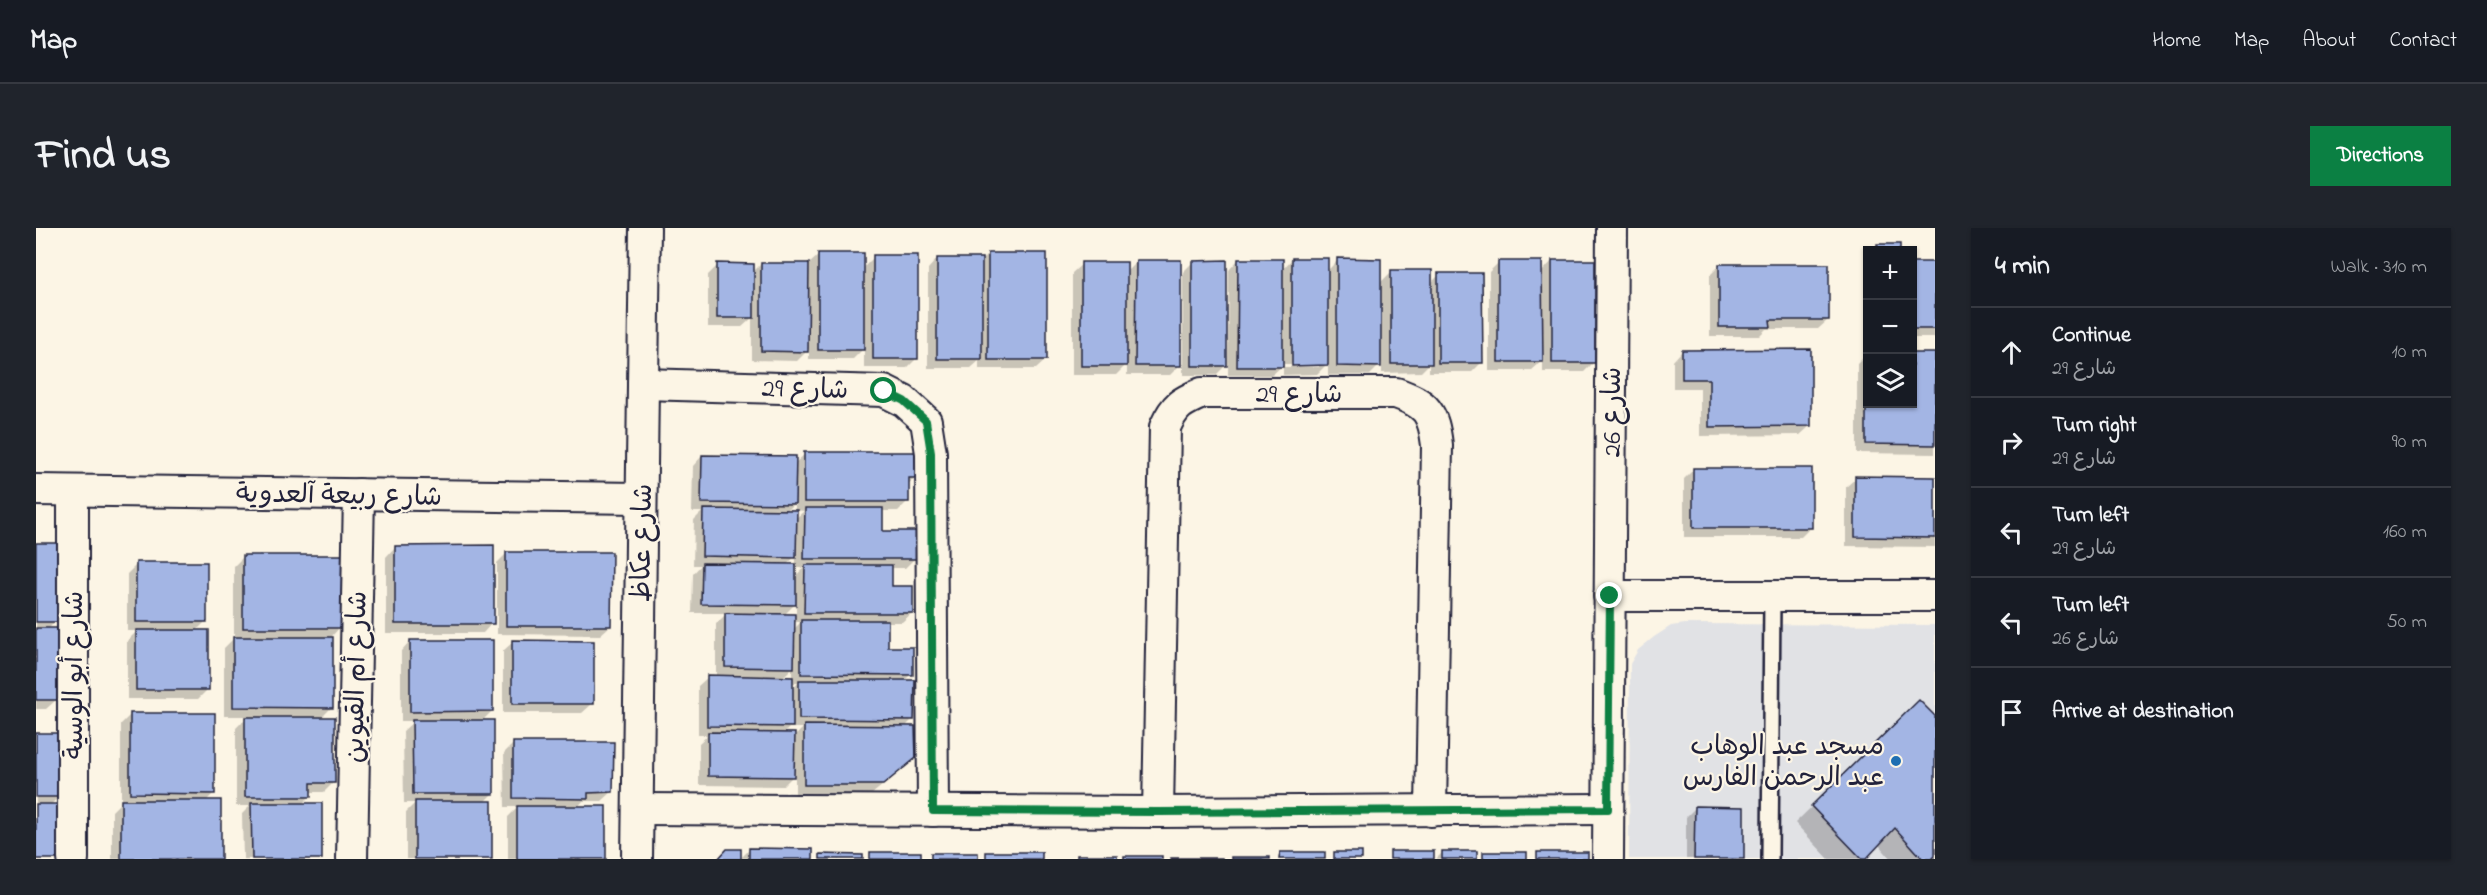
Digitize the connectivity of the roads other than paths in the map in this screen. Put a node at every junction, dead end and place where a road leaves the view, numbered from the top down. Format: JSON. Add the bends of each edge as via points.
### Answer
{"nodes":[{"id":1,"x":645,"y":228,"type":"edge"},
{"id":2,"x":1612,"y":228,"type":"edge"},
{"id":3,"x":643,"y":384,"type":"junction"},
{"id":4,"x":36,"y":490,"type":"edge"},
{"id":5,"x":73,"y":491,"type":"junction"},
{"id":6,"x":359,"y":494,"type":"junction"},
{"id":7,"x":641,"y":498,"type":"junction"},
{"id":8,"x":1610,"y":596,"type":"junction"},
{"id":9,"x":1772,"y":596,"type":"junction"},
{"id":10,"x":1935,"y":596,"type":"edge"},
{"id":11,"x":638,"y":809,"type":"junction"},
{"id":12,"x":1608,"y":809,"type":"junction"},
{"id":13,"x":933,"y":811,"type":"junction"},
{"id":14,"x":1431,"y":811,"type":"junction"},
{"id":15,"x":1158,"y":812,"type":"junction"},
{"id":16,"x":73,"y":859,"type":"edge"},
{"id":17,"x":352,"y":859,"type":"edge"},
{"id":18,"x":637,"y":859,"type":"edge"},
{"id":19,"x":1608,"y":859,"type":"edge"},
{"id":20,"x":1770,"y":859,"type":"edge"}],
"edges":[{"from":1,"to":3,"type":"street","name":"شارع عكاظ"},
{"from":2,"to":8,"type":"street","name":"شارع 26"},
{"from":3,"to":7,"type":"street","name":"شارع عكاظ"},
{"from":3,"to":13,"type":"street","name":"شارع 29","via":[[884,391],[904,401],[926,421],[931,453]]},
{"from":4,"to":5,"type":"street","name":"شارع ربيعة آلعدوية"},
{"from":5,"to":6,"type":"street","name":"شارع ربيعة آلعدوية"},
{"from":5,"to":16,"type":"street","name":"شارع أبو الوسية"},
{"from":6,"to":7,"type":"street","name":"شارع ربيعة آلعدوية"},
{"from":6,"to":17,"type":"street","name":"شارع أم القيوين"},
{"from":7,"to":11,"type":"street","name":"شارع عكاظ"},
{"from":8,"to":9,"type":"street"},
{"from":8,"to":12,"type":"street","name":"شارع 26"},
{"from":9,"to":10,"type":"street"},
{"from":9,"to":20,"type":"lane"},
{"from":11,"to":13,"type":"street"},
{"from":11,"to":18,"type":"street","name":"شارع عكاظ"},
{"from":12,"to":14,"type":"street"},
{"from":12,"to":19,"type":"street","name":"شارع 26"},
{"from":13,"to":15,"type":"street"},
{"from":14,"to":15,"type":"street"},
{"from":14,"to":15,"type":"street","name":"شارع 29","via":[[1437,445],[1429,411],[1417,400],[1396,393],[1202,393],[1182,401],[1165,427]]}]}
